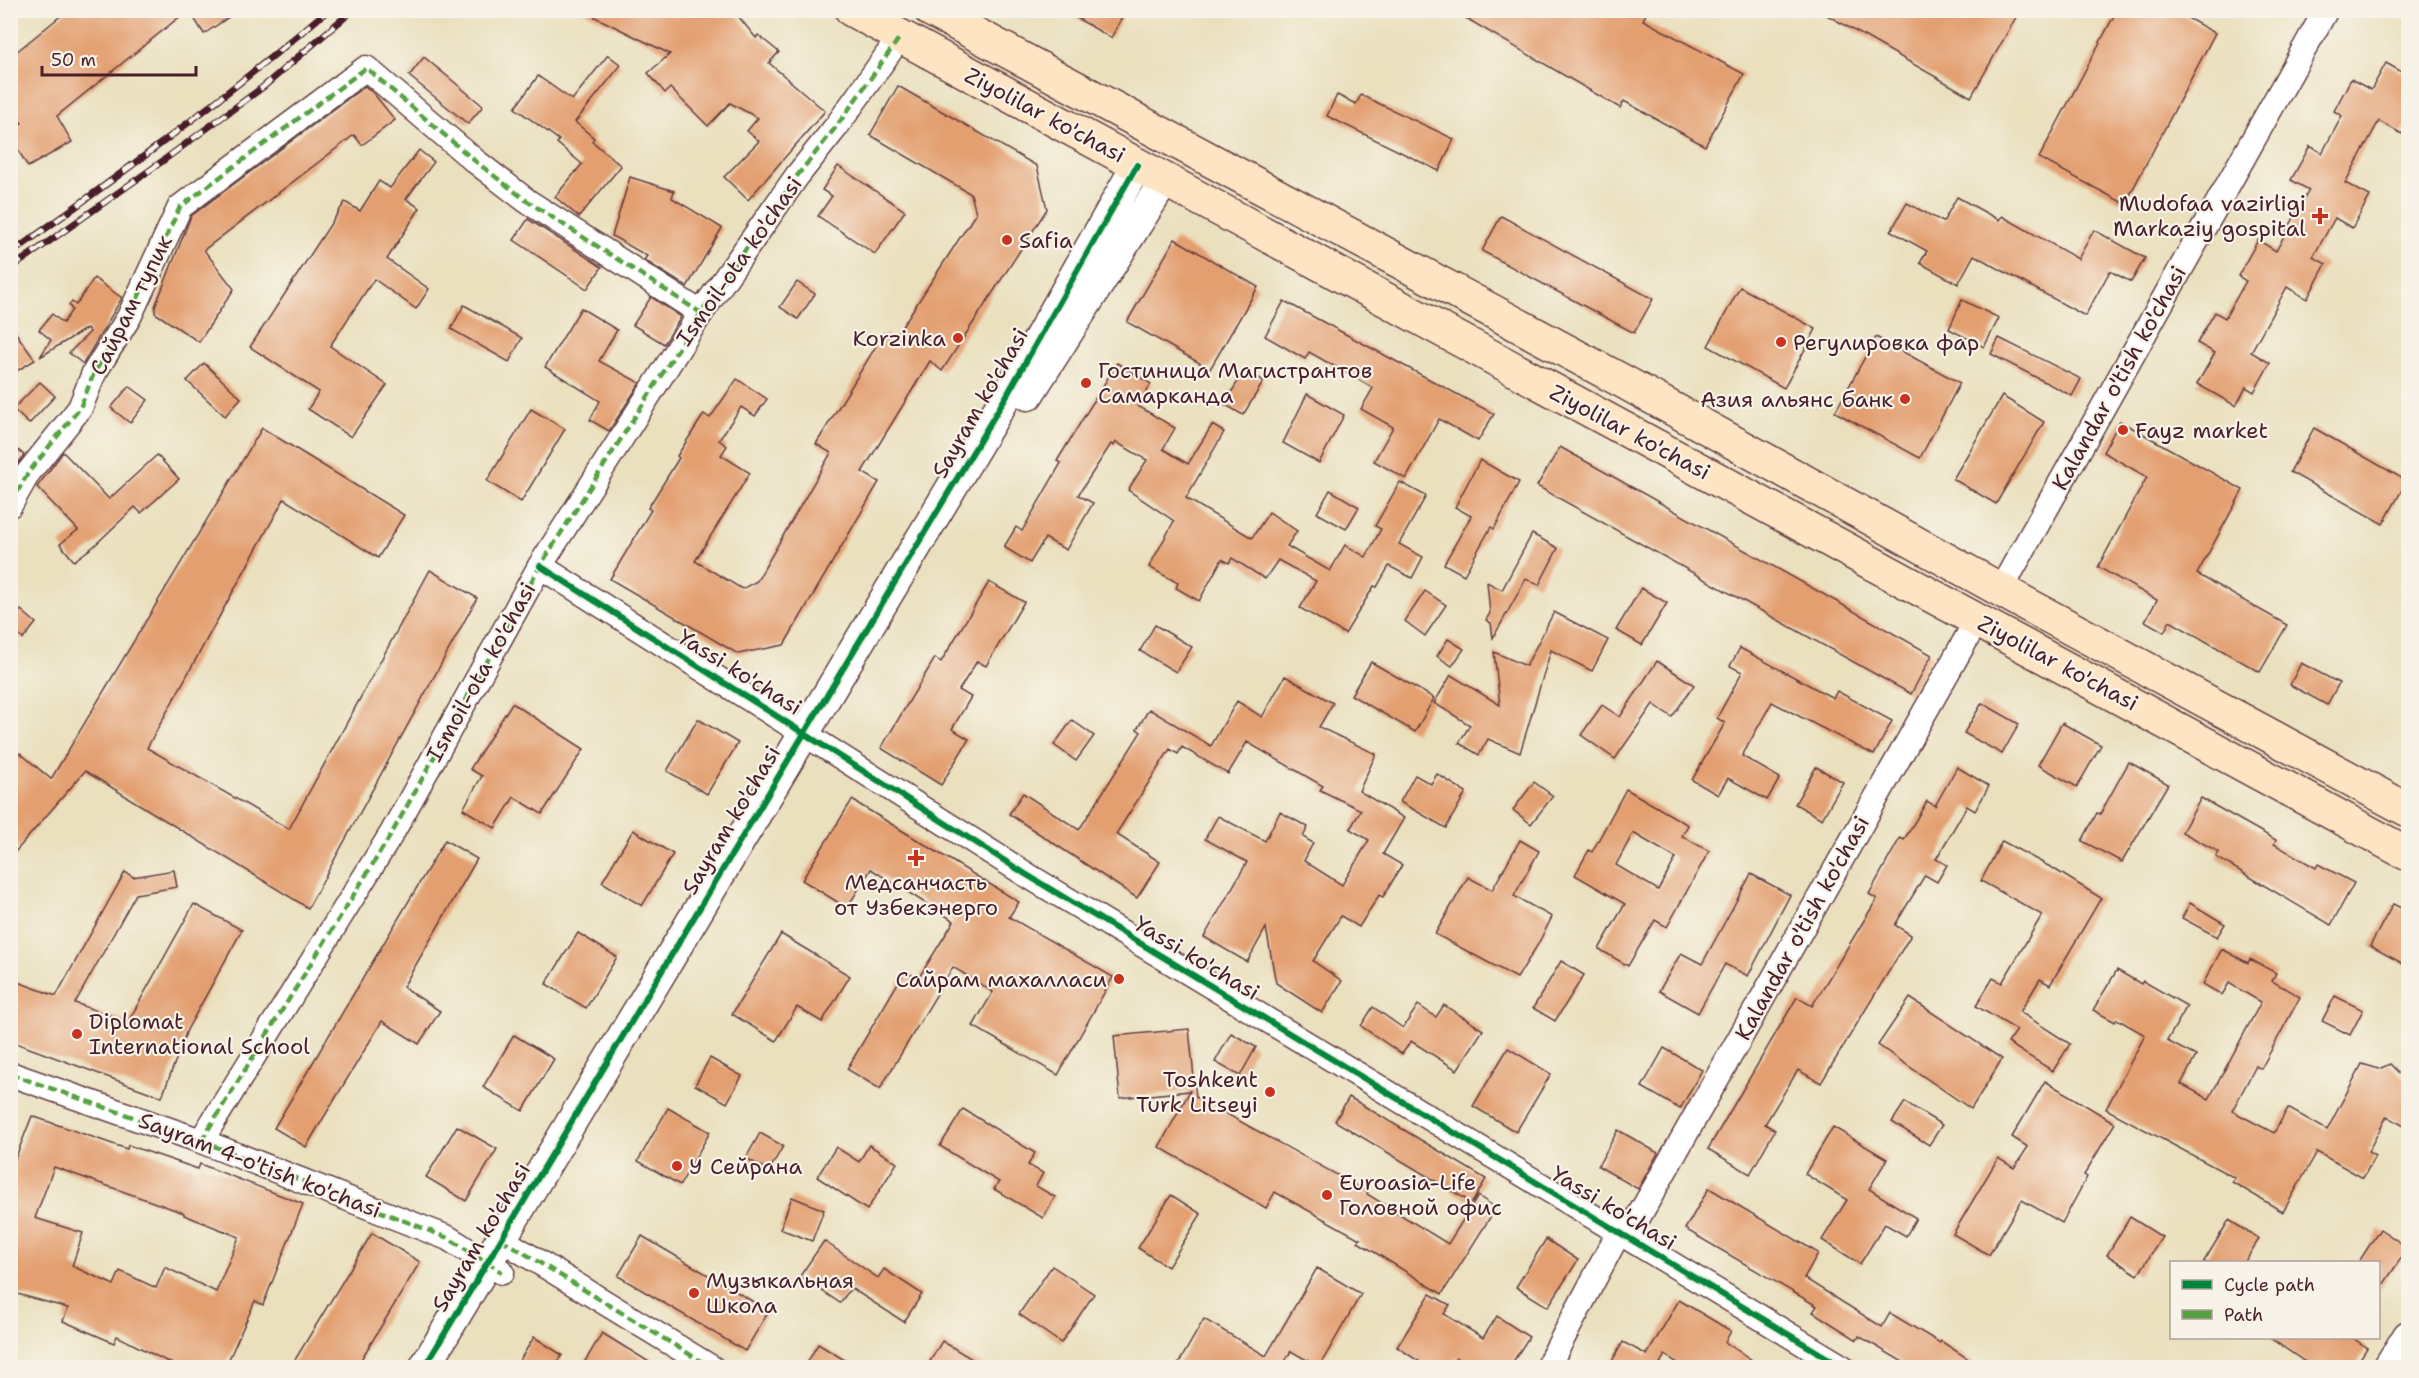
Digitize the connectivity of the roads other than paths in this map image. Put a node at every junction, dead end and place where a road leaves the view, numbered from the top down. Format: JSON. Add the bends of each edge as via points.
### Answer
{"nodes":[{"id":1,"x":852,"y":10,"type":"edge"},
{"id":2,"x":931,"y":10,"type":"edge"},
{"id":3,"x":2326,"y":10,"type":"edge"},
{"id":4,"x":900,"y":37,"type":"junction"},
{"id":5,"x":1172,"y":140,"type":"junction"},
{"id":6,"x":1151,"y":172,"type":"junction"},
{"id":7,"x":701,"y":313,"type":"junction"},
{"id":8,"x":1626,"y":383,"type":"junction"},
{"id":9,"x":1607,"y":419,"type":"junction"},
{"id":10,"x":10,"y":505,"type":"edge"},
{"id":11,"x":540,"y":566,"type":"junction"},
{"id":12,"x":2001,"y":589,"type":"junction"},
{"id":13,"x":1977,"y":620,"type":"junction"},
{"id":14,"x":2144,"y":669,"type":"junction"},
{"id":15,"x":2127,"y":701,"type":"junction"},
{"id":16,"x":811,"y":738,"type":"junction"},
{"id":17,"x":2409,"y":810,"type":"edge"},
{"id":18,"x":2409,"y":854,"type":"edge"},
{"id":19,"x":10,"y":1074,"type":"edge"},
{"id":20,"x":201,"y":1141,"type":"junction"},
{"id":21,"x":1623,"y":1235,"type":"junction"},
{"id":22,"x":502,"y":1256,"type":"junction"},
{"id":23,"x":2409,"y":1336,"type":"edge"},
{"id":24,"x":424,"y":1368,"type":"edge"},
{"id":25,"x":445,"y":1368,"type":"edge"},
{"id":26,"x":712,"y":1368,"type":"edge"},
{"id":27,"x":1547,"y":1368,"type":"edge"},
{"id":28,"x":1844,"y":1368,"type":"edge"},
{"id":29,"x":2388,"y":1368,"type":"edge"}],
"edges":[{"from":1,"to":4,"type":"main road","name":"Ziyolilar ko'chasi"},
{"from":2,"to":5,"type":"main road","name":"Ziyolilar ko'chasi"},
{"from":3,"to":12,"type":"street","name":"Kalandar o'tish ko'chasi"},
{"from":4,"to":6,"type":"main road","name":"Ziyolilar ko'chasi"},
{"from":4,"to":7,"type":"street","name":"Ismoil-ota ko'chasi"},
{"from":5,"to":6,"type":"main road","name":"Sayram ko'chasi"},
{"from":5,"to":8,"type":"main road","name":"Ziyolilar ko'chasi"},
{"from":6,"to":9,"type":"main road","name":"Ziyolilar ko'chasi"},
{"from":6,"to":16,"type":"street","name":"Sayram ko'chasi","via":[[1007,395]]},
{"from":7,"to":10,"type":"street","name":"Сайрам тупик","via":[[528,201],[366,68],[180,207],[129,317],[94,373],[80,408],[28,473]]},
{"from":7,"to":11,"type":"street","name":"Ismoil-ota ko'chasi"},
{"from":8,"to":9,"type":"main road"},
{"from":8,"to":12,"type":"main road","name":"Ziyolilar ko'chasi"},
{"from":9,"to":13,"type":"main road","name":"Ziyolilar ko'chasi"},
{"from":11,"to":16,"type":"street","name":"Yassi ko'chasi"},
{"from":11,"to":20,"type":"street","name":"Ismoil-ota ko'chasi","via":[[392,833]]},
{"from":12,"to":14,"type":"main road","name":"Ziyolilar ko'chasi"},
{"from":13,"to":15,"type":"main road","name":"Ziyolilar ko'chasi"},
{"from":13,"to":21,"type":"street","name":"Kalandar o'tish ko'chasi"},
{"from":14,"to":15,"type":"main road"},
{"from":14,"to":17,"type":"main road","name":"Ziyolilar ko'chasi"},
{"from":15,"to":18,"type":"main road","name":"Ziyolilar ko'chasi"},
{"from":16,"to":21,"type":"street","name":"Yassi ko'chasi","via":[[1027,875]]},
{"from":16,"to":22,"type":"street","name":"Sayram ko'chasi"},
{"from":19,"to":20,"type":"street","name":"Sayram 4-o'tish ko'chasi"},
{"from":20,"to":22,"type":"street","name":"Sayram 4-o'tish ko'chasi"},
{"from":21,"to":27,"type":"street","name":"Kalandar o'tish ko'chasi"},
{"from":21,"to":28,"type":"street","name":"Yassi ko'chasi"},
{"from":22,"to":24,"type":"street","name":"Sayram ko'chasi"},
{"from":22,"to":25,"type":"street","name":"Sayram ko'chasi"},
{"from":22,"to":26,"type":"street","name":"Sayram 4-o'tish ko'chasi"},
{"from":23,"to":29,"type":"street"}]}
